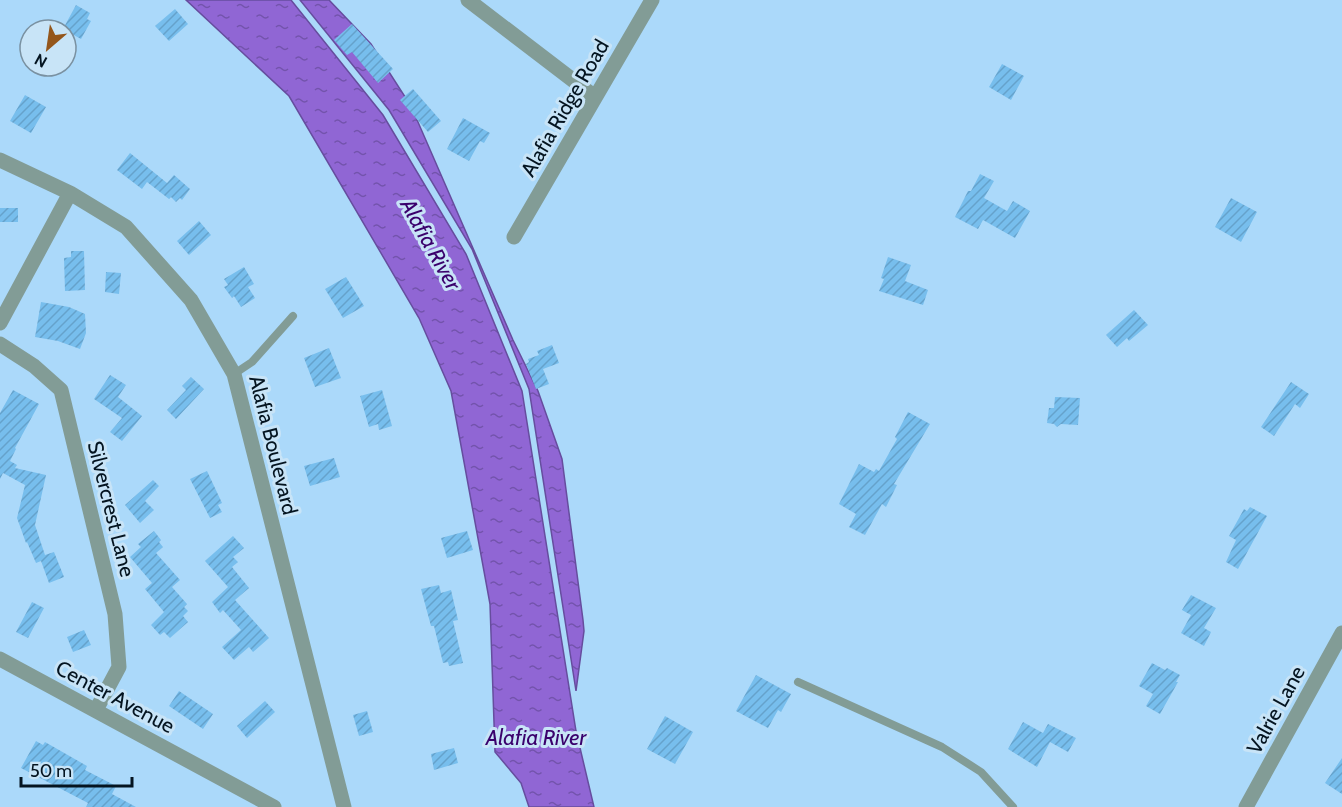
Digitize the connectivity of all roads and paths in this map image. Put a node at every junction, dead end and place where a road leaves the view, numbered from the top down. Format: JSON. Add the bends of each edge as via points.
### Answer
{"nodes":[{"id":1,"x":468,"y":0,"type":"edge"},
{"id":2,"x":652,"y":0,"type":"edge"},
{"id":3,"x":595,"y":97,"type":"junction"},
{"id":4,"x":0,"y":160,"type":"edge"},
{"id":5,"x":70,"y":193,"type":"junction"},
{"id":6,"x":514,"y":237,"type":"dead end"},
{"id":7,"x":293,"y":316,"type":"dead end"},
{"id":8,"x":0,"y":323,"type":"edge"},
{"id":9,"x":0,"y":344,"type":"edge"},
{"id":10,"x":234,"y":374,"type":"junction"},
{"id":11,"x":1342,"y":633,"type":"edge"},
{"id":12,"x":0,"y":659,"type":"edge"},
{"id":13,"x":798,"y":682,"type":"dead end"},
{"id":14,"x":96,"y":710,"type":"junction"},
{"id":15,"x":274,"y":807,"type":"edge"},
{"id":16,"x":344,"y":807,"type":"edge"},
{"id":17,"x":1013,"y":807,"type":"edge"},
{"id":18,"x":1246,"y":807,"type":"edge"}],
"edges":[{"from":1,"to":3,"type":"street"},
{"from":2,"to":3,"type":"street","name":"Alafia Ridge Road"},
{"from":3,"to":6,"type":"street","name":"Alafia Ridge Road"},
{"from":4,"to":5,"type":"street","name":"Alafia Boulevard"},
{"from":5,"to":8,"type":"street"},
{"from":5,"to":10,"type":"street","name":"Alafia Boulevard","via":[[126,227],[140,242],[191,300]]},
{"from":7,"to":10,"type":"lane","via":[[252,362]]},
{"from":9,"to":14,"type":"street","name":"Silvercrest Lane","via":[[61,390],[115,614],[119,667]]},
{"from":10,"to":16,"type":"street","name":"Alafia Boulevard"},
{"from":11,"to":18,"type":"street","name":"Valrie Lane"},
{"from":12,"to":14,"type":"street","name":"Center Avenue"},
{"from":13,"to":17,"type":"lane","via":[[942,747],[981,772]]},
{"from":14,"to":15,"type":"street","name":"Center Avenue"}]}
